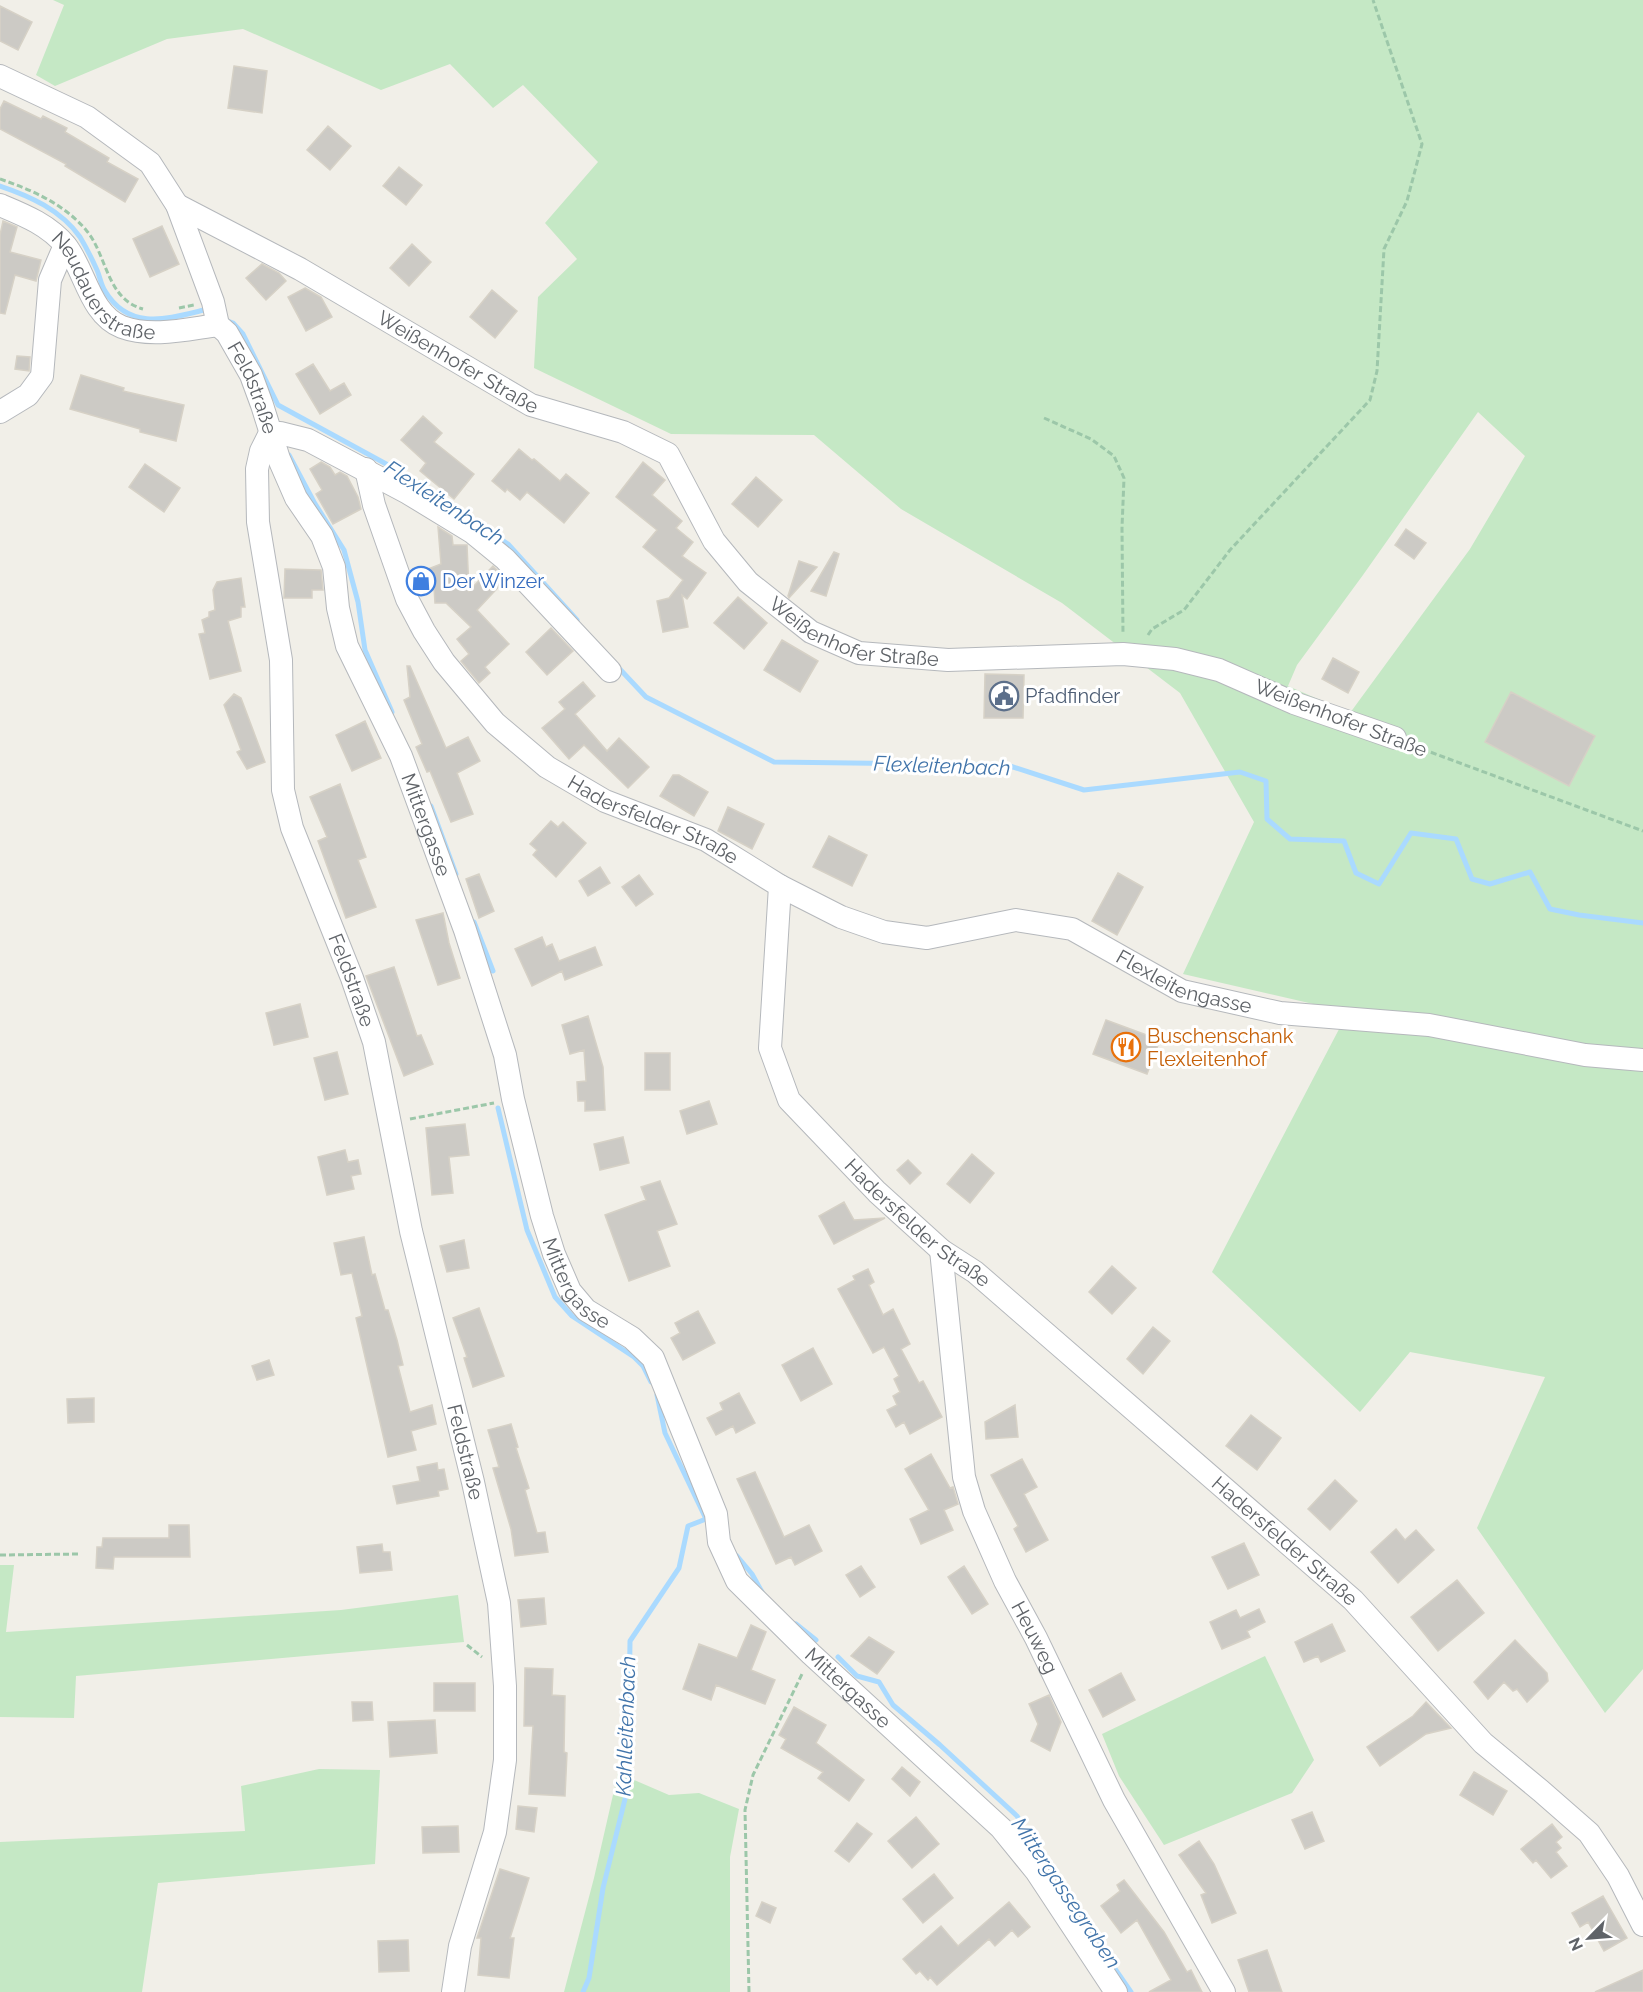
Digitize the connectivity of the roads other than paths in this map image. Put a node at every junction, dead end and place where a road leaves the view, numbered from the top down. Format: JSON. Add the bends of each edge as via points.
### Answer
{"nodes":[{"id":1,"x":0,"y":76,"type":"edge"},
{"id":2,"x":0,"y":205,"type":"edge"},
{"id":3,"x":177,"y":205,"type":"junction"},
{"id":4,"x":65,"y":245,"type":"junction"},
{"id":5,"x":215,"y":311,"type":"junction"},
{"id":6,"x":0,"y":412,"type":"edge"},
{"id":7,"x":270,"y":433,"type":"junction"},
{"id":8,"x":366,"y":470,"type":"junction"},
{"id":9,"x":610,"y":671,"type":"dead end"},
{"id":10,"x":1395,"y":738,"type":"road end"},
{"id":11,"x":780,"y":886,"type":"junction"},
{"id":12,"x":1643,"y":1060,"type":"edge"},
{"id":13,"x":941,"y":1250,"type":"junction"},
{"id":14,"x":1643,"y":1926,"type":"edge"},
{"id":15,"x":453,"y":1992,"type":"edge"},
{"id":16,"x":1116,"y":1992,"type":"edge"},
{"id":17,"x":1224,"y":1992,"type":"edge"}],
"edges":[{"from":1,"to":3,"type":"street","name":"Feldstraße","via":[[87,117],[150,163]]},
{"from":2,"to":4,"type":"street","name":"Neudauerstraße","via":[[49,230]]},
{"from":3,"to":5,"type":"street","name":"Feldstraße"},
{"from":3,"to":10,"type":"street","name":"Weißenhofer Straße","via":[[291,264],[531,405],[623,432],[668,454],[714,542],[748,582],[811,632],[859,653],[936,659],[1128,654],[1175,659],[1219,670],[1294,703]]},
{"from":4,"to":5,"type":"street","name":"Neudauerstraße","via":[[103,313],[121,327],[166,332]]},
{"from":4,"to":6,"type":"street","via":[[50,280],[42,376],[28,395]]},
{"from":5,"to":7,"type":"street","name":"Feldstraße","via":[[246,365]]},
{"from":7,"to":8,"type":"street","via":[[308,440]]},
{"from":7,"to":15,"type":"street","name":"Feldstraße","via":[[257,469],[258,522],[281,660],[283,790],[292,828],[374,1042],[411,1232],[496,1592],[505,1686],[505,1760],[495,1832],[460,1946]]},
{"from":7,"to":16,"type":"street","name":"Mittergasse","via":[[296,498],[321,536],[334,567],[346,646],[401,756],[465,930],[505,1055],[542,1216],[570,1291],[586,1310],[632,1338],[653,1358],[716,1514],[719,1542],[737,1581],[1001,1828],[1036,1871]]},
{"from":8,"to":9,"type":"street","via":[[472,532],[505,559]]},
{"from":8,"to":11,"type":"street","name":"Hadersfelder Straße","via":[[407,599],[444,662],[495,723],[547,767],[605,801],[706,840]]},
{"from":11,"to":12,"type":"street","name":"Flexleitengasse","via":[[841,917],[884,932],[927,938],[1016,920],[1072,929],[1182,991],[1280,1013],[1429,1025],[1585,1054]]},
{"from":11,"to":13,"type":"street","name":"Hadersfelder Straße","via":[[770,1048],[789,1100],[877,1192]]},
{"from":13,"to":14,"type":"street","name":"Hadersfelder Straße","via":[[975,1272],[1353,1600],[1483,1743],[1589,1833],[1618,1876]]},
{"from":13,"to":17,"type":"street","name":"Heuweg","via":[[964,1477],[974,1511],[1114,1800]]}]}
